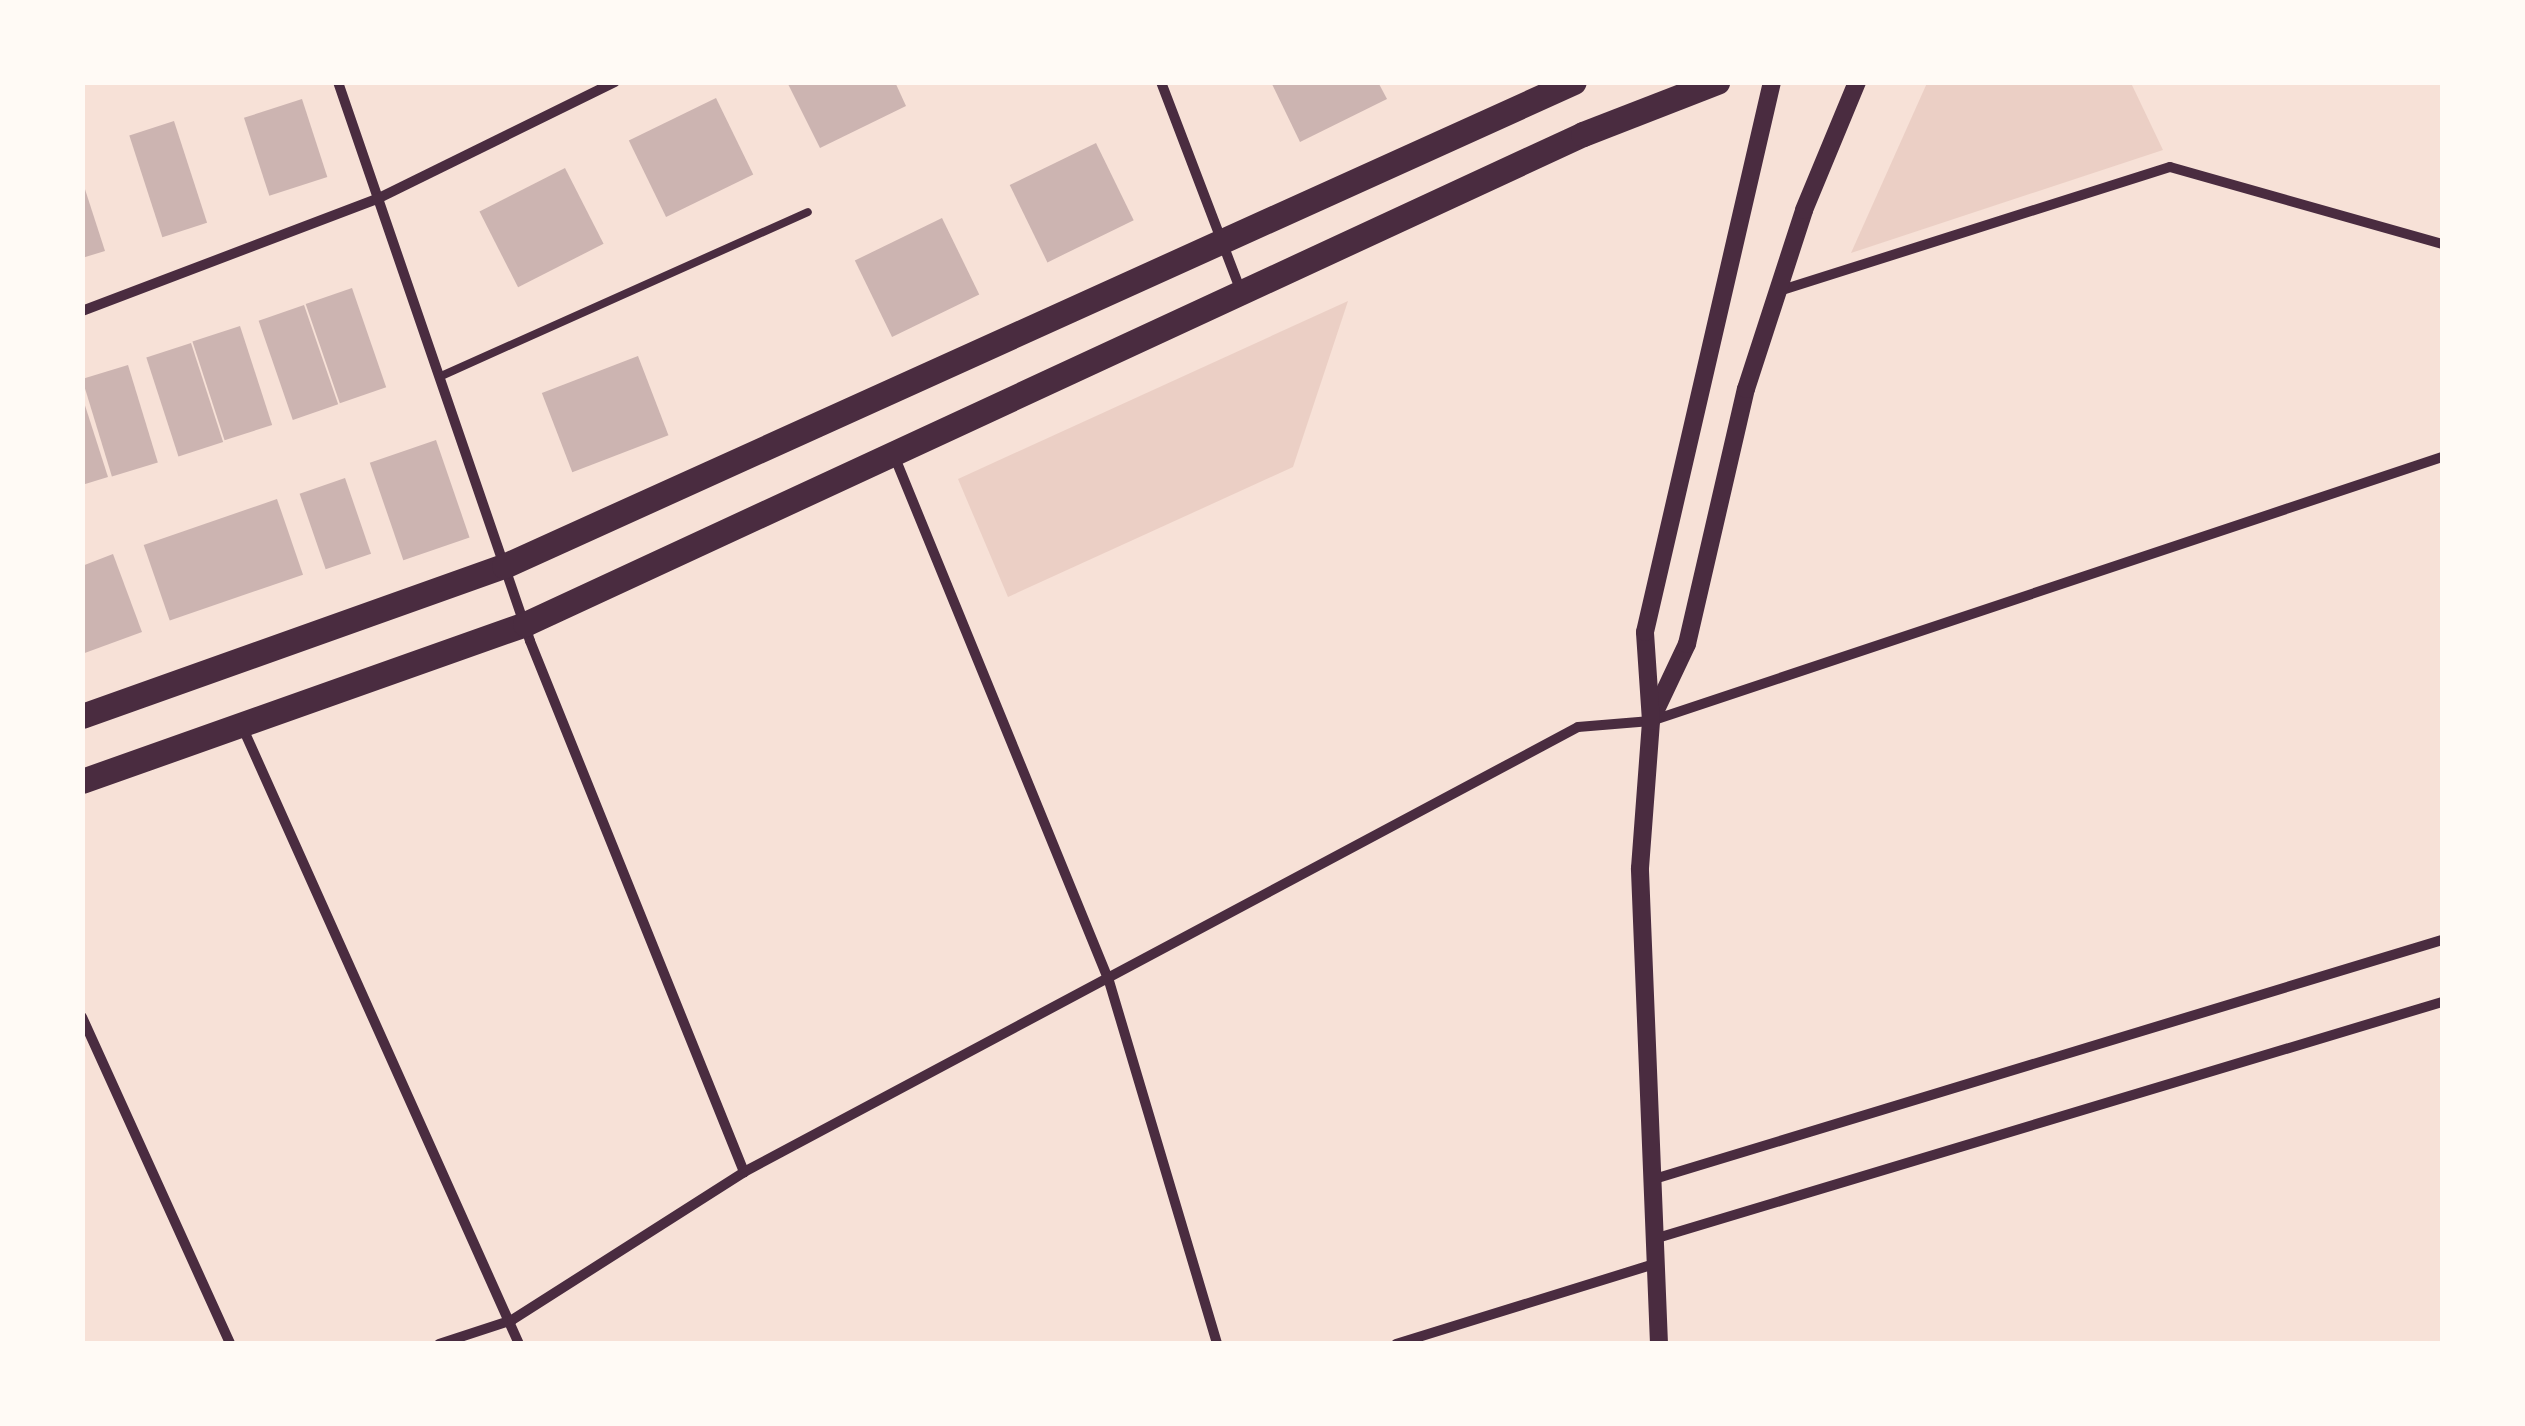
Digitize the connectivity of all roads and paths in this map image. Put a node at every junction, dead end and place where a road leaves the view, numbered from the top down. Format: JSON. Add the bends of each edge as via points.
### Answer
{"nodes":[{"id":1,"x":338,"y":82,"type":"edge"},
{"id":2,"x":615,"y":82,"type":"edge"},
{"id":3,"x":1161,"y":82,"type":"edge"},
{"id":4,"x":1574,"y":82,"type":"edge"},
{"id":5,"x":1717,"y":82,"type":"edge"},
{"id":6,"x":1772,"y":82,"type":"edge"},
{"id":7,"x":1857,"y":82,"type":"edge"},
{"id":8,"x":377,"y":198,"type":"junction"},
{"id":9,"x":808,"y":212,"type":"dead end"},
{"id":10,"x":1220,"y":241,"type":"junction"},
{"id":11,"x":2442,"y":244,"type":"edge"},
{"id":12,"x":1778,"y":291,"type":"junction"},
{"id":13,"x":1242,"y":292,"type":"junction"},
{"id":14,"x":82,"y":311,"type":"edge"},
{"id":15,"x":439,"y":377,"type":"junction"},
{"id":16,"x":893,"y":452,"type":"junction"},
{"id":17,"x":2442,"y":457,"type":"edge"},
{"id":18,"x":504,"y":566,"type":"junction"},
{"id":19,"x":524,"y":624,"type":"junction"},
{"id":20,"x":82,"y":716,"type":"edge"},
{"id":21,"x":1651,"y":721,"type":"junction"},
{"id":22,"x":240,"y":724,"type":"junction"},
{"id":23,"x":82,"y":782,"type":"edge"},
{"id":24,"x":2442,"y":940,"type":"edge"},
{"id":25,"x":1109,"y":981,"type":"junction"},
{"id":26,"x":2442,"y":1002,"type":"edge"},
{"id":27,"x":82,"y":1017,"type":"edge"},
{"id":28,"x":744,"y":1172,"type":"junction"},
{"id":29,"x":1651,"y":1180,"type":"junction"},
{"id":30,"x":1654,"y":1239,"type":"junction"},
{"id":31,"x":1655,"y":1264,"type":"junction"},
{"id":32,"x":512,"y":1320,"type":"junction"},
{"id":33,"x":230,"y":1344,"type":"edge"},
{"id":34,"x":439,"y":1344,"type":"edge"},
{"id":35,"x":520,"y":1344,"type":"edge"},
{"id":36,"x":1217,"y":1344,"type":"edge"},
{"id":37,"x":1396,"y":1344,"type":"edge"},
{"id":38,"x":1659,"y":1344,"type":"edge"}],
"edges":[{"from":1,"to":8,"type":"street"},
{"from":2,"to":8,"type":"street"},
{"from":3,"to":10,"type":"street"},
{"from":4,"to":10,"type":"main road"},
{"from":5,"to":13,"type":"main road","via":[[1583,134]]},
{"from":6,"to":21,"type":"street","via":[[1645,632]]},
{"from":7,"to":12,"type":"street"},
{"from":8,"to":14,"type":"street"},
{"from":8,"to":15,"type":"street"},
{"from":9,"to":15,"type":"lane"},
{"from":10,"to":13,"type":"street"},
{"from":10,"to":18,"type":"main road"},
{"from":11,"to":12,"type":"street","via":[[2170,167],[2134,173]]},
{"from":12,"to":21,"type":"street","via":[[1746,389],[1687,644]]},
{"from":13,"to":16,"type":"main road"},
{"from":15,"to":18,"type":"street"},
{"from":16,"to":19,"type":"main road"},
{"from":16,"to":25,"type":"street"},
{"from":17,"to":21,"type":"street"},
{"from":18,"to":19,"type":"street"},
{"from":18,"to":20,"type":"main road"},
{"from":19,"to":22,"type":"main road"},
{"from":19,"to":28,"type":"street"},
{"from":21,"to":25,"type":"street","via":[[1578,727]]},
{"from":21,"to":29,"type":"street","via":[[1640,868]]},
{"from":22,"to":23,"type":"main road"},
{"from":22,"to":32,"type":"street"},
{"from":24,"to":29,"type":"street"},
{"from":25,"to":28,"type":"street"},
{"from":25,"to":36,"type":"street"},
{"from":26,"to":30,"type":"street"},
{"from":27,"to":33,"type":"street"},
{"from":28,"to":32,"type":"street"},
{"from":29,"to":30,"type":"street"},
{"from":30,"to":31,"type":"street"},
{"from":31,"to":37,"type":"street"},
{"from":31,"to":38,"type":"street"},
{"from":32,"to":34,"type":"street"},
{"from":32,"to":35,"type":"street"}]}
